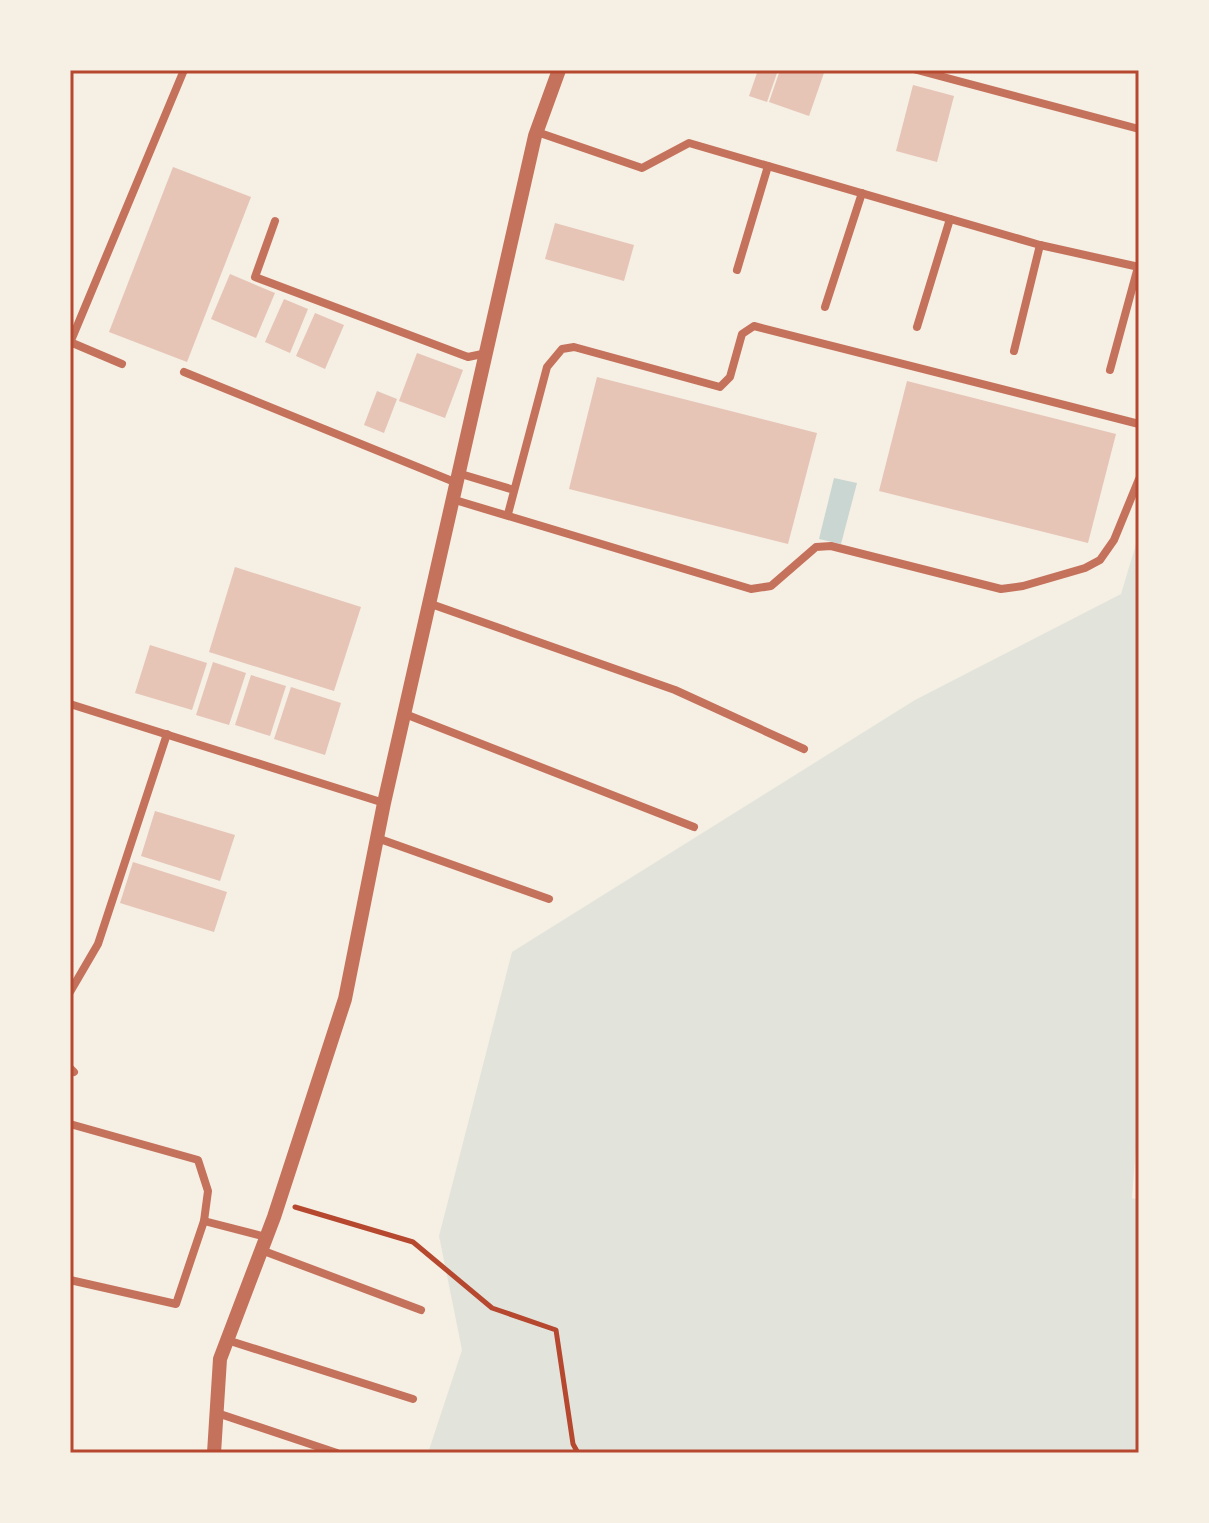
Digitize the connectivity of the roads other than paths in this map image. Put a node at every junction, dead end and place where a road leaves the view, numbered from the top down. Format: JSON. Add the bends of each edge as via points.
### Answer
{"nodes":[{"id":1,"x":184,"y":70,"type":"edge"},
{"id":2,"x":559,"y":70,"type":"edge"},
{"id":3,"x":917,"y":70,"type":"edge"},
{"id":4,"x":1139,"y":129,"type":"edge"},
{"id":5,"x":537,"y":132,"type":"junction"},
{"id":6,"x":768,"y":166,"type":"junction"},
{"id":7,"x":862,"y":193,"type":"junction"},
{"id":8,"x":950,"y":219,"type":"junction"},
{"id":9,"x":275,"y":221,"type":"dead end"},
{"id":10,"x":1040,"y":245,"type":"junction"},
{"id":11,"x":1138,"y":267,"type":"edge"},
{"id":12,"x":737,"y":270,"type":"dead end"},
{"id":13,"x":825,"y":307,"type":"dead end"},
{"id":14,"x":917,"y":327,"type":"dead end"},
{"id":15,"x":70,"y":342,"type":"edge"},
{"id":16,"x":1014,"y":351,"type":"dead end"},
{"id":17,"x":487,"y":353,"type":"junction"},
{"id":18,"x":122,"y":364,"type":"dead end"},
{"id":19,"x":1110,"y":370,"type":"dead end"},
{"id":20,"x":184,"y":372,"type":"dead end"},
{"id":21,"x":1139,"y":424,"type":"edge"},
{"id":22,"x":460,"y":479,"type":"junction"},
{"id":23,"x":1139,"y":479,"type":"edge"},
{"id":24,"x":514,"y":490,"type":"junction"},
{"id":25,"x":455,"y":500,"type":"junction"},
{"id":26,"x":508,"y":514,"type":"junction"},
{"id":27,"x":431,"y":604,"type":"junction"},
{"id":28,"x":70,"y":704,"type":"edge"},
{"id":29,"x":405,"y":714,"type":"junction"},
{"id":30,"x":167,"y":734,"type":"junction"},
{"id":31,"x":804,"y":749,"type":"dead end"},
{"id":32,"x":384,"y":803,"type":"junction"},
{"id":33,"x":694,"y":827,"type":"dead end"},
{"id":34,"x":377,"y":838,"type":"junction"},
{"id":35,"x":549,"y":899,"type":"dead end"},
{"id":36,"x":70,"y":992,"type":"edge"},
{"id":37,"x":70,"y":1124,"type":"edge"},
{"id":38,"x":204,"y":1221,"type":"junction"},
{"id":39,"x":264,"y":1243,"type":"junction"},
{"id":40,"x":70,"y":1280,"type":"edge"},
{"id":41,"x":421,"y":1310,"type":"dead end"},
{"id":42,"x":226,"y":1340,"type":"junction"},
{"id":43,"x":413,"y":1399,"type":"dead end"},
{"id":44,"x":217,"y":1413,"type":"junction"},
{"id":45,"x":214,"y":1453,"type":"edge"},
{"id":46,"x":337,"y":1453,"type":"edge"}],
"edges":[{"from":1,"to":15,"type":"street"},
{"from":2,"to":5,"type":"street"},
{"from":3,"to":4,"type":"street"},
{"from":5,"to":6,"type":"street","via":[[642,168],[689,143]]},
{"from":5,"to":17,"type":"street"},
{"from":6,"to":7,"type":"street"},
{"from":6,"to":12,"type":"street"},
{"from":7,"to":8,"type":"street"},
{"from":7,"to":13,"type":"street"},
{"from":8,"to":10,"type":"street"},
{"from":8,"to":14,"type":"street"},
{"from":9,"to":17,"type":"street","via":[[255,277],[468,357]]},
{"from":10,"to":11,"type":"street"},
{"from":10,"to":16,"type":"street"},
{"from":11,"to":19,"type":"street"},
{"from":15,"to":18,"type":"street"},
{"from":17,"to":22,"type":"street"},
{"from":20,"to":22,"type":"street"},
{"from":21,"to":24,"type":"street","via":[[754,326],[742,334],[730,377],[720,387],[574,347],[562,349],[547,367]]},
{"from":22,"to":24,"type":"street"},
{"from":22,"to":25,"type":"street"},
{"from":23,"to":26,"type":"street","via":[[1100,560],[1001,589],[831,546],[816,547],[771,586],[751,589]]},
{"from":24,"to":26,"type":"street"},
{"from":25,"to":26,"type":"street"},
{"from":25,"to":27,"type":"street"},
{"from":27,"to":29,"type":"street"},
{"from":27,"to":31,"type":"street","via":[[675,690]]},
{"from":28,"to":30,"type":"street"},
{"from":29,"to":32,"type":"street"},
{"from":29,"to":33,"type":"street"},
{"from":30,"to":32,"type":"street"},
{"from":30,"to":36,"type":"street","via":[[98,944]]},
{"from":32,"to":34,"type":"street"},
{"from":34,"to":35,"type":"street"},
{"from":34,"to":39,"type":"street","via":[[345,999]]},
{"from":37,"to":38,"type":"street","via":[[198,1160],[208,1191]]},
{"from":38,"to":39,"type":"street"},
{"from":38,"to":40,"type":"street","via":[[176,1304]]},
{"from":39,"to":41,"type":"street"},
{"from":39,"to":42,"type":"street"},
{"from":42,"to":43,"type":"street"},
{"from":42,"to":44,"type":"street"},
{"from":44,"to":45,"type":"street"},
{"from":44,"to":46,"type":"street"}]}
